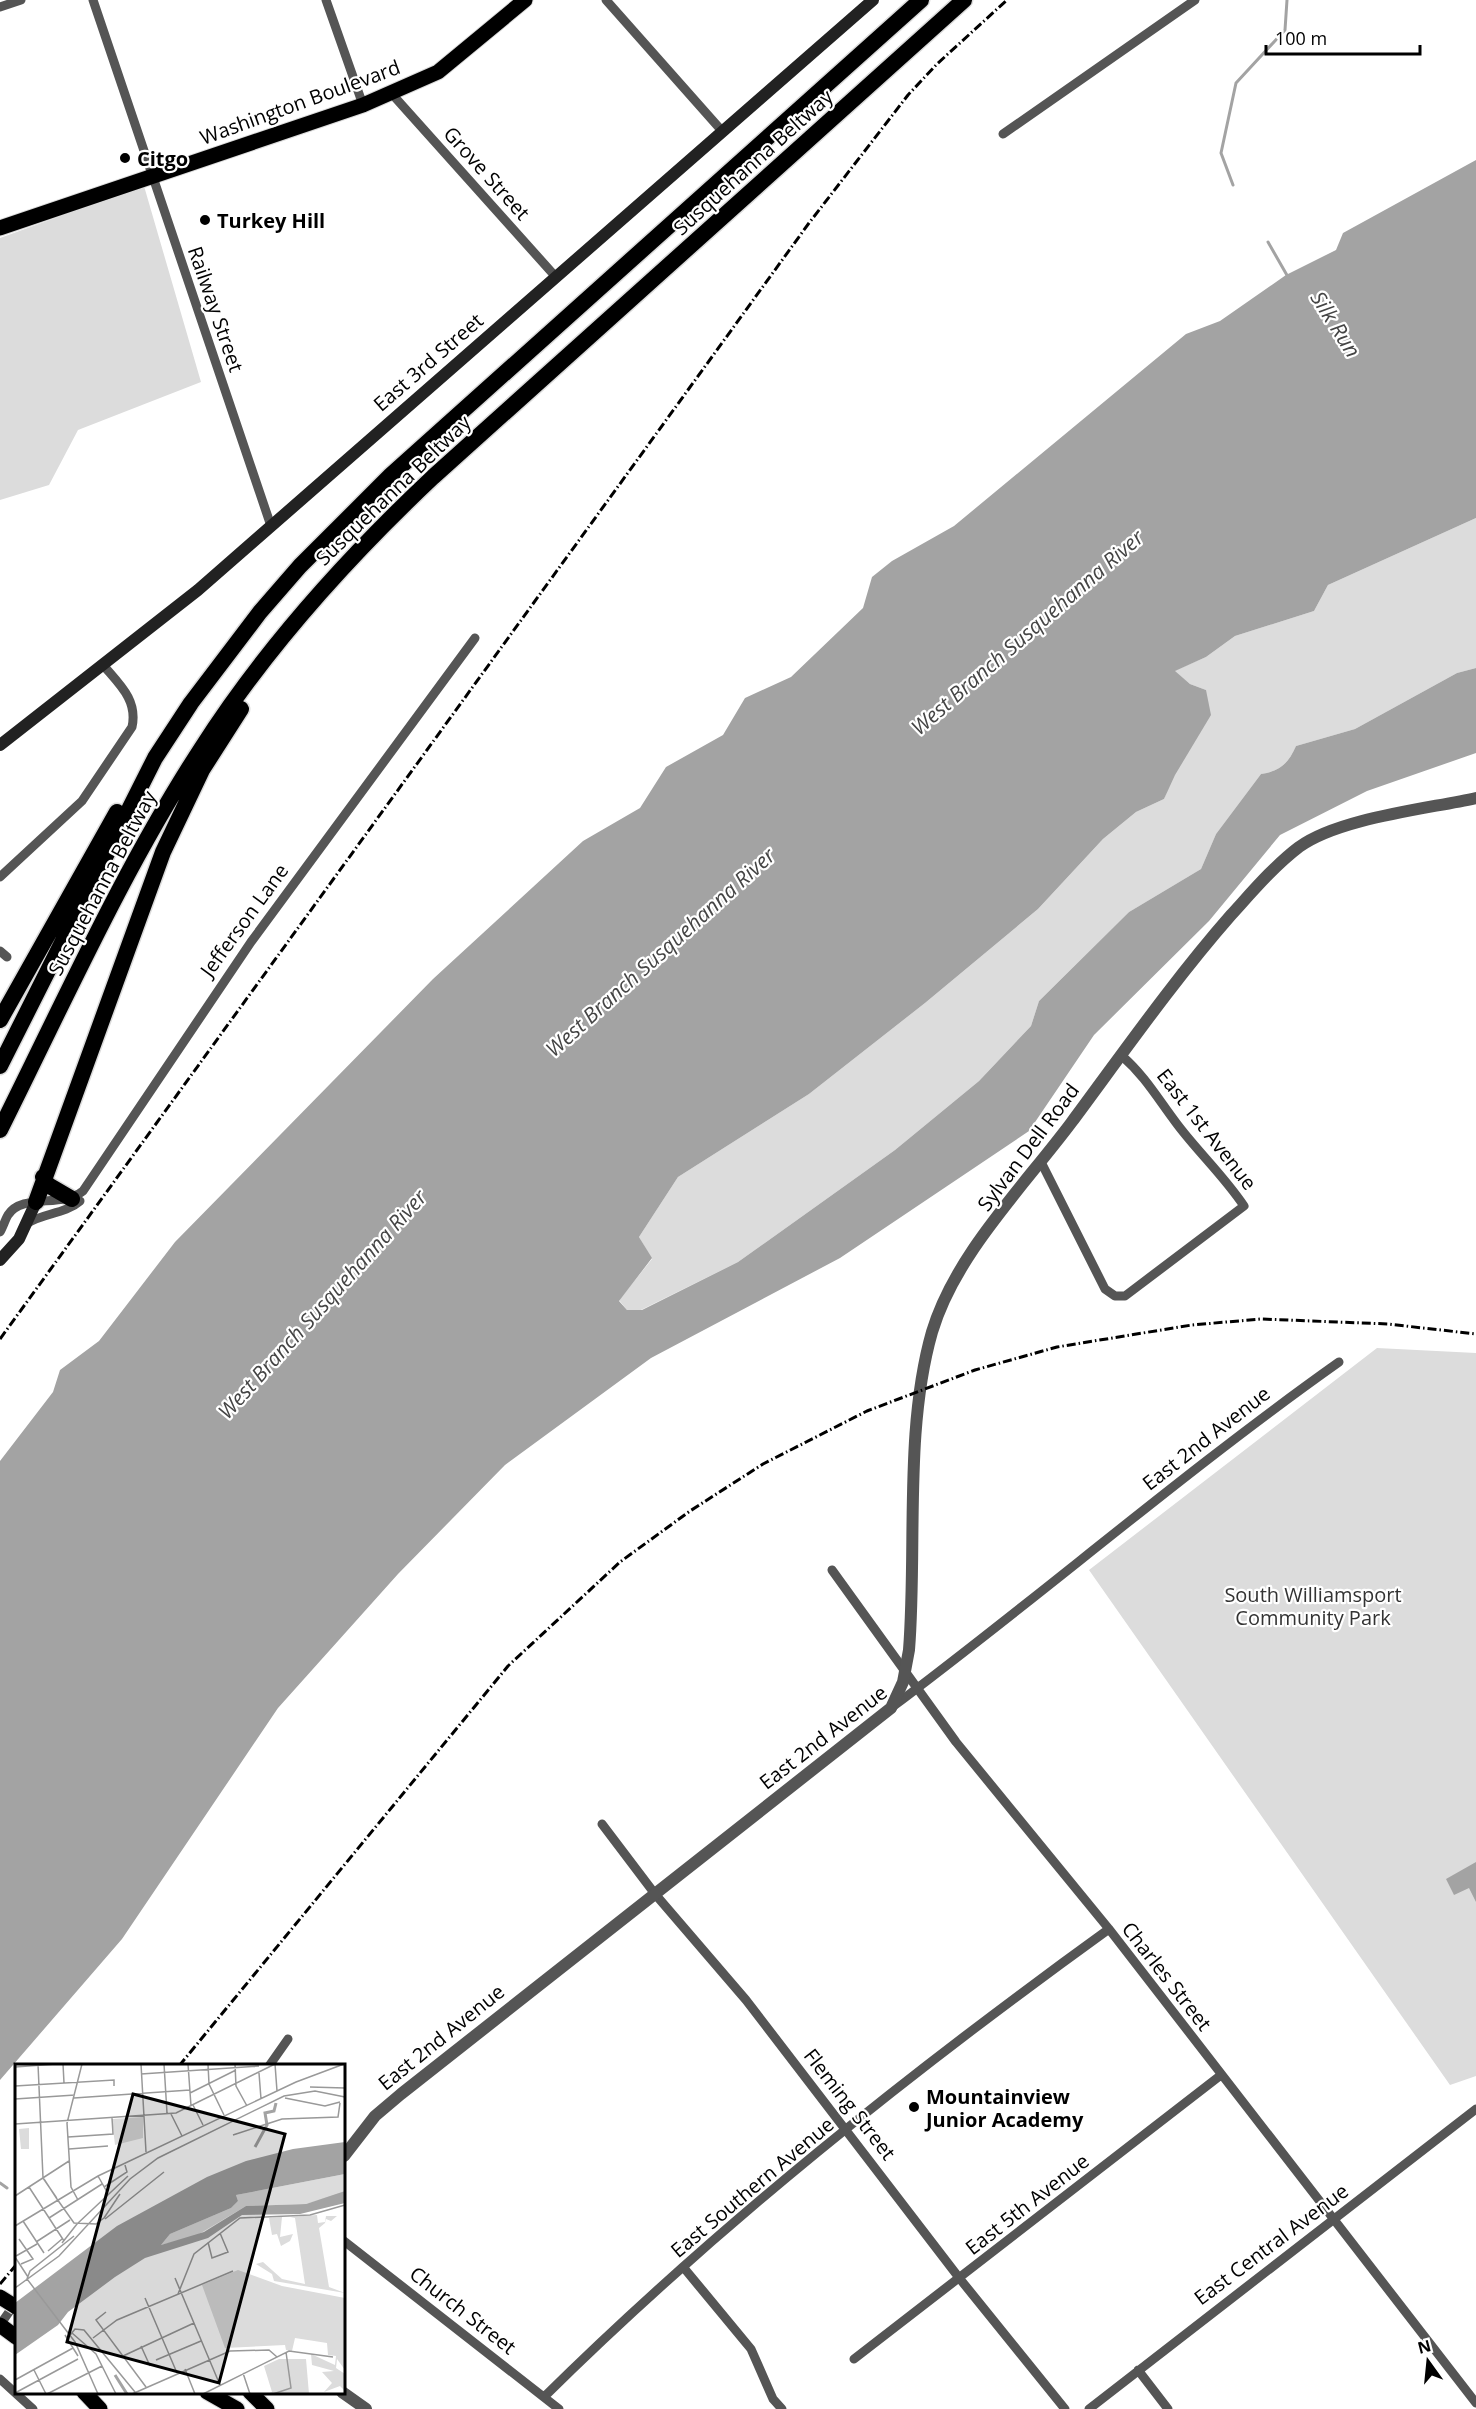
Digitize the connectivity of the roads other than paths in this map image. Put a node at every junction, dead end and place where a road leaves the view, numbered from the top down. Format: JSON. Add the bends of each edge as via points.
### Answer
{"nodes":[{"id":1,"x":21,"y":0,"type":"edge"},
{"id":2,"x":93,"y":0,"type":"edge"},
{"id":3,"x":326,"y":0,"type":"edge"},
{"id":4,"x":525,"y":0,"type":"edge"},
{"id":5,"x":606,"y":0,"type":"edge"},
{"id":6,"x":873,"y":0,"type":"edge"},
{"id":7,"x":921,"y":0,"type":"edge"},
{"id":8,"x":964,"y":0,"type":"edge"},
{"id":9,"x":1195,"y":0,"type":"edge"},
{"id":10,"x":0,"y":7,"type":"edge"},
{"id":11,"x":392,"y":94,"type":"junction"},
{"id":12,"x":363,"y":105,"type":"junction"},
{"id":13,"x":722,"y":131,"type":"junction"},
{"id":14,"x":1003,"y":134,"type":"dead end"},
{"id":15,"x":153,"y":176,"type":"junction"},
{"id":16,"x":0,"y":228,"type":"edge"},
{"id":17,"x":555,"y":276,"type":"junction"},
{"id":18,"x":271,"y":526,"type":"junction"},
{"id":19,"x":344,"y":563,"type":"junction"},
{"id":20,"x":475,"y":638,"type":"dead end"},
{"id":21,"x":103,"y":665,"type":"junction"},
{"id":22,"x":0,"y":745,"type":"edge"},
{"id":23,"x":155,"y":758,"type":"junction"},
{"id":24,"x":1476,"y":798,"type":"edge"},
{"id":25,"x":0,"y":877,"type":"edge"},
{"id":26,"x":0,"y":1020,"type":"edge"},
{"id":27,"x":1122,"y":1056,"type":"junction"},
{"id":28,"x":0,"y":1066,"type":"edge"},
{"id":29,"x":0,"y":1130,"type":"edge"},
{"id":30,"x":1041,"y":1162,"type":"junction"},
{"id":31,"x":43,"y":1177,"type":"junction"},
{"id":32,"x":77,"y":1195,"type":"junction"},
{"id":33,"x":36,"y":1202,"type":"junction"},
{"id":34,"x":28,"y":1223,"type":"junction"},
{"id":35,"x":0,"y":1232,"type":"edge"},
{"id":36,"x":0,"y":1260,"type":"edge"},
{"id":37,"x":1339,"y":1362,"type":"dead end"},
{"id":38,"x":831,"y":1570,"type":"dead end"},
{"id":39,"x":906,"y":1670,"type":"junction"},
{"id":40,"x":917,"y":1689,"type":"junction"},
{"id":41,"x":891,"y":1708,"type":"junction"},
{"id":42,"x":602,"y":1824,"type":"dead end"},
{"id":43,"x":655,"y":1894,"type":"junction"},
{"id":44,"x":1109,"y":1929,"type":"junction"},
{"id":45,"x":288,"y":2039,"type":"dead end"},
{"id":46,"x":270,"y":2064,"type":"edge"},
{"id":47,"x":1221,"y":2075,"type":"junction"},
{"id":48,"x":1476,"y":2109,"type":"edge"},
{"id":49,"x":848,"y":2129,"type":"junction"},
{"id":50,"x":345,"y":2155,"type":"edge"},
{"id":51,"x":1334,"y":2220,"type":"junction"},
{"id":52,"x":345,"y":2242,"type":"edge"},
{"id":53,"x":684,"y":2268,"type":"junction"},
{"id":54,"x":960,"y":2279,"type":"junction"},
{"id":55,"x":0,"y":2297,"type":"edge"},
{"id":56,"x":15,"y":2303,"type":"edge"},
{"id":57,"x":15,"y":2306,"type":"edge"},
{"id":58,"x":0,"y":2325,"type":"edge"},
{"id":59,"x":15,"y":2336,"type":"edge"},
{"id":60,"x":854,"y":2359,"type":"dead end"},
{"id":61,"x":1138,"y":2370,"type":"junction"},
{"id":62,"x":0,"y":2379,"type":"edge"},
{"id":63,"x":15,"y":2393,"type":"edge"},
{"id":64,"x":16,"y":2394,"type":"edge"},
{"id":65,"x":86,"y":2394,"type":"edge"},
{"id":66,"x":211,"y":2394,"type":"edge"},
{"id":67,"x":252,"y":2394,"type":"edge"},
{"id":68,"x":345,"y":2394,"type":"edge"},
{"id":69,"x":544,"y":2397,"type":"junction"},
{"id":70,"x":1476,"y":2403,"type":"edge"},
{"id":71,"x":33,"y":2409,"type":"edge"},
{"id":72,"x":100,"y":2409,"type":"edge"},
{"id":73,"x":237,"y":2409,"type":"edge"},
{"id":74,"x":267,"y":2409,"type":"edge"},
{"id":75,"x":366,"y":2409,"type":"edge"},
{"id":76,"x":559,"y":2409,"type":"edge"},
{"id":77,"x":782,"y":2409,"type":"edge"},
{"id":78,"x":1065,"y":2409,"type":"edge"},
{"id":79,"x":1089,"y":2409,"type":"edge"},
{"id":80,"x":1168,"y":2409,"type":"edge"}],
"edges":[{"from":1,"to":10,"type":"street"},
{"from":2,"to":15,"type":"street","name":"Railway Street"},
{"from":3,"to":12,"type":"street"},
{"from":4,"to":11,"type":"main road","name":"Washington Boulevard","via":[[452,62]]},
{"from":5,"to":13,"type":"street"},
{"from":6,"to":13,"type":"main road","name":"East 3rd Street"},
{"from":7,"to":23,"type":"highway","name":"Susquehanna Beltway","via":[[391,475],[260,612],[197,694]]},
{"from":8,"to":19,"type":"highway","name":"Susquehanna Beltway","via":[[441,469]]},
{"from":9,"to":14,"type":"street"},
{"from":11,"to":12,"type":"main road","name":"Washington Boulevard"},
{"from":11,"to":17,"type":"street","name":"Grove Street"},
{"from":12,"to":15,"type":"main road","name":"Washington Boulevard"},
{"from":13,"to":17,"type":"main road","name":"East 3rd Street"},
{"from":15,"to":16,"type":"main road","name":"Washington Boulevard"},
{"from":15,"to":18,"type":"street","name":"Railway Street"},
{"from":17,"to":18,"type":"main road","name":"East 3rd Street"},
{"from":18,"to":21,"type":"main road","name":"East 3rd Street","via":[[168,616]]},
{"from":19,"to":29,"type":"highway","name":"Susquehanna Beltway","via":[[253,674],[178,784]]},
{"from":19,"to":31,"type":"highway","via":[[238,713],[183,807],[149,885]]},
{"from":20,"to":32,"type":"street","name":"Jefferson Lane","via":[[251,942]]},
{"from":21,"to":22,"type":"main road","name":"East 3rd Street"},
{"from":21,"to":25,"type":"street","via":[[128,695],[133,723],[82,801]]},
{"from":23,"to":26,"type":"highway","via":[[123,802]]},
{"from":23,"to":28,"type":"highway","name":"Susquehanna Beltway"},
{"from":24,"to":27,"type":"street","name":"Sylvan Dell Road","via":[[1354,824],[1298,848],[1215,933]]},
{"from":27,"to":30,"type":"street","name":"Sylvan Dell Road"},
{"from":27,"to":30,"type":"street","name":"East 1st Avenue","via":[[1143,1075],[1177,1125],[1244,1206],[1120,1298],[1105,1289]]},
{"from":30,"to":39,"type":"street","name":"Sylvan Dell Road","via":[[954,1280],[933,1330],[918,1401]]},
{"from":31,"to":32,"type":"highway","via":[[48,1185]]},
{"from":31,"to":33,"type":"highway"},
{"from":32,"to":33,"type":"street"},
{"from":32,"to":34,"type":"street","name":"Jefferson Lane","via":[[82,1199],[72,1207]]},
{"from":33,"to":34,"type":"main road"},
{"from":33,"to":35,"type":"street","via":[[13,1209]]},
{"from":34,"to":36,"type":"main road"},
{"from":37,"to":40,"type":"street","name":"East 2nd Avenue"},
{"from":38,"to":39,"type":"street","name":"Charles Street"},
{"from":39,"to":40,"type":"street","name":"Charles Street"},
{"from":39,"to":41,"type":"street","name":"Sylvan Dell Road"},
{"from":40,"to":41,"type":"street","name":"East 2nd Avenue"},
{"from":40,"to":44,"type":"street","name":"Charles Street"},
{"from":41,"to":43,"type":"street","name":"East 2nd Avenue"},
{"from":42,"to":43,"type":"street","name":"Fleming Street"},
{"from":43,"to":49,"type":"street","name":"Fleming Street","via":[[746,2000]]},
{"from":43,"to":50,"type":"street","name":"East 2nd Avenue","via":[[401,2094],[375,2116]]},
{"from":44,"to":47,"type":"street","name":"Charles Street"},
{"from":44,"to":49,"type":"street","name":"East Southern Avenue"},
{"from":45,"to":46,"type":"street"},
{"from":47,"to":51,"type":"street","name":"Charles Street"},
{"from":47,"to":54,"type":"street","name":"East 5th Avenue"},
{"from":48,"to":51,"type":"street","name":"East Central Avenue"},
{"from":49,"to":53,"type":"street","name":"East Southern Avenue"},
{"from":49,"to":54,"type":"street","name":"Fleming Street"},
{"from":51,"to":61,"type":"street","name":"East Central Avenue"},
{"from":51,"to":70,"type":"street","name":"Charles Street"},
{"from":52,"to":69,"type":"street","name":"Church Street"},
{"from":53,"to":69,"type":"street","name":"East Southern Avenue"},
{"from":53,"to":77,"type":"street","via":[[751,2349]]},
{"from":54,"to":60,"type":"street","name":"East 5th Avenue"},
{"from":54,"to":78,"type":"street","name":"Fleming Street"},
{"from":55,"to":57,"type":"main road","bridge":true},
{"from":56,"to":58,"type":"street"},
{"from":58,"to":59,"type":"main road"},
{"from":61,"to":79,"type":"street","name":"East Central Avenue"},
{"from":61,"to":80,"type":"street"},
{"from":62,"to":63,"type":"street"},
{"from":64,"to":71,"type":"street"},
{"from":65,"to":72,"type":"main road"},
{"from":66,"to":73,"type":"main road"},
{"from":67,"to":74,"type":"main road"},
{"from":68,"to":75,"type":"street"},
{"from":69,"to":76,"type":"street","name":"Church Street"}]}
